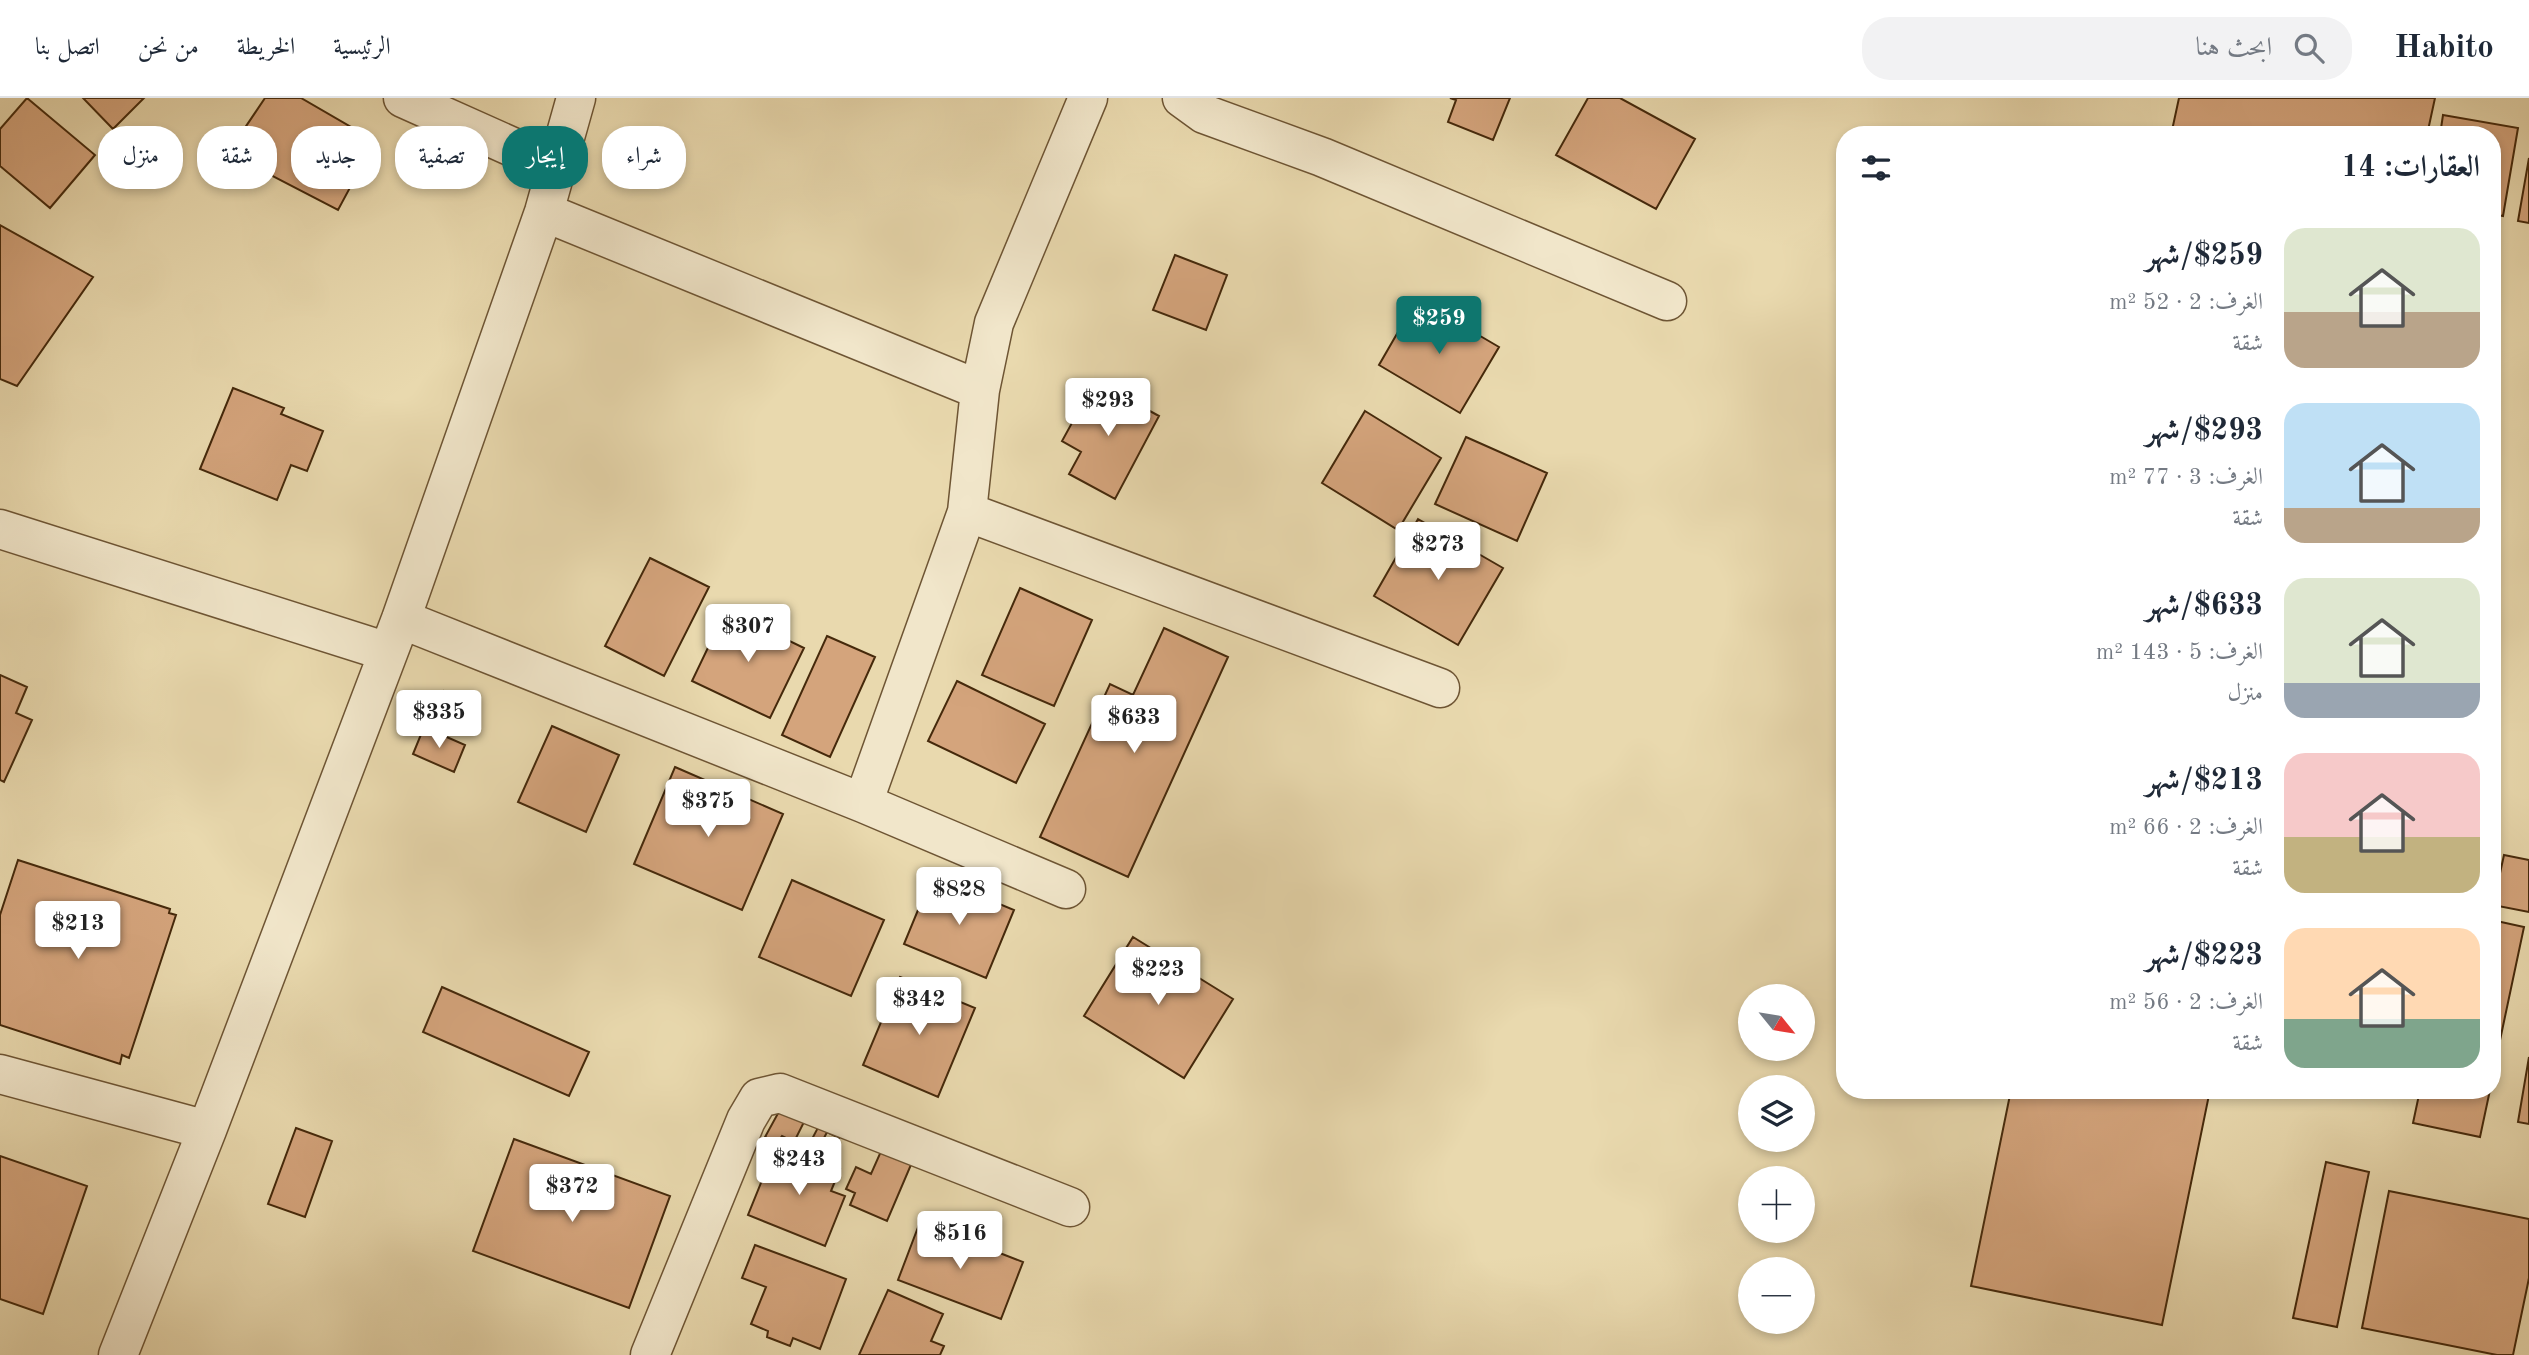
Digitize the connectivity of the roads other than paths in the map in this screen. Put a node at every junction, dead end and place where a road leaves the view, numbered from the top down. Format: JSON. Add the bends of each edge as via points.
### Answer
{"nodes":[{"id":1,"x":403,"y":98,"type":"edge"},
{"id":2,"x":576,"y":98,"type":"edge"},
{"id":3,"x":1088,"y":98,"type":"edge"},
{"id":4,"x":1182,"y":98,"type":"edge"},
{"id":5,"x":568,"y":126,"type":"edge"},
{"id":6,"x":502,"y":142,"type":"edge"},
{"id":7,"x":551,"y":189,"type":"edge"},
{"id":8,"x":544,"y":212,"type":"junction"},
{"id":9,"x":1667,"y":301,"type":"dead end"},
{"id":10,"x":979,"y":390,"type":"junction"},
{"id":11,"x":967,"y":512,"type":"junction"},
{"id":12,"x":0,"y":529,"type":"edge"},
{"id":13,"x":395,"y":636,"type":"junction"},
{"id":14,"x":1440,"y":688,"type":"dead end"},
{"id":15,"x":863,"y":803,"type":"junction"},
{"id":16,"x":1066,"y":889,"type":"dead end"},
{"id":17,"x":0,"y":1074,"type":"edge"},
{"id":18,"x":207,"y":1130,"type":"junction"},
{"id":19,"x":1070,"y":1207,"type":"dead end"},
{"id":20,"x":118,"y":1355,"type":"edge"},
{"id":21,"x":650,"y":1355,"type":"edge"}],
"edges":[{"from":1,"to":6,"type":"street"},
{"from":2,"to":5,"type":"street"},
{"from":3,"to":10,"type":"street","via":[[994,323]]},
{"from":4,"to":9,"type":"street","via":[[1204,114],[1322,157]]},
{"from":7,"to":8,"type":"street"},
{"from":8,"to":10,"type":"street"},
{"from":8,"to":13,"type":"street"},
{"from":10,"to":11,"type":"street"},
{"from":11,"to":14,"type":"street"},
{"from":11,"to":15,"type":"street"},
{"from":12,"to":13,"type":"street"},
{"from":13,"to":15,"type":"street"},
{"from":13,"to":18,"type":"street"},
{"from":15,"to":16,"type":"street"},
{"from":17,"to":18,"type":"street"},
{"from":18,"to":20,"type":"street"},
{"from":19,"to":21,"type":"street","via":[[780,1093],[759,1098]]}]}
